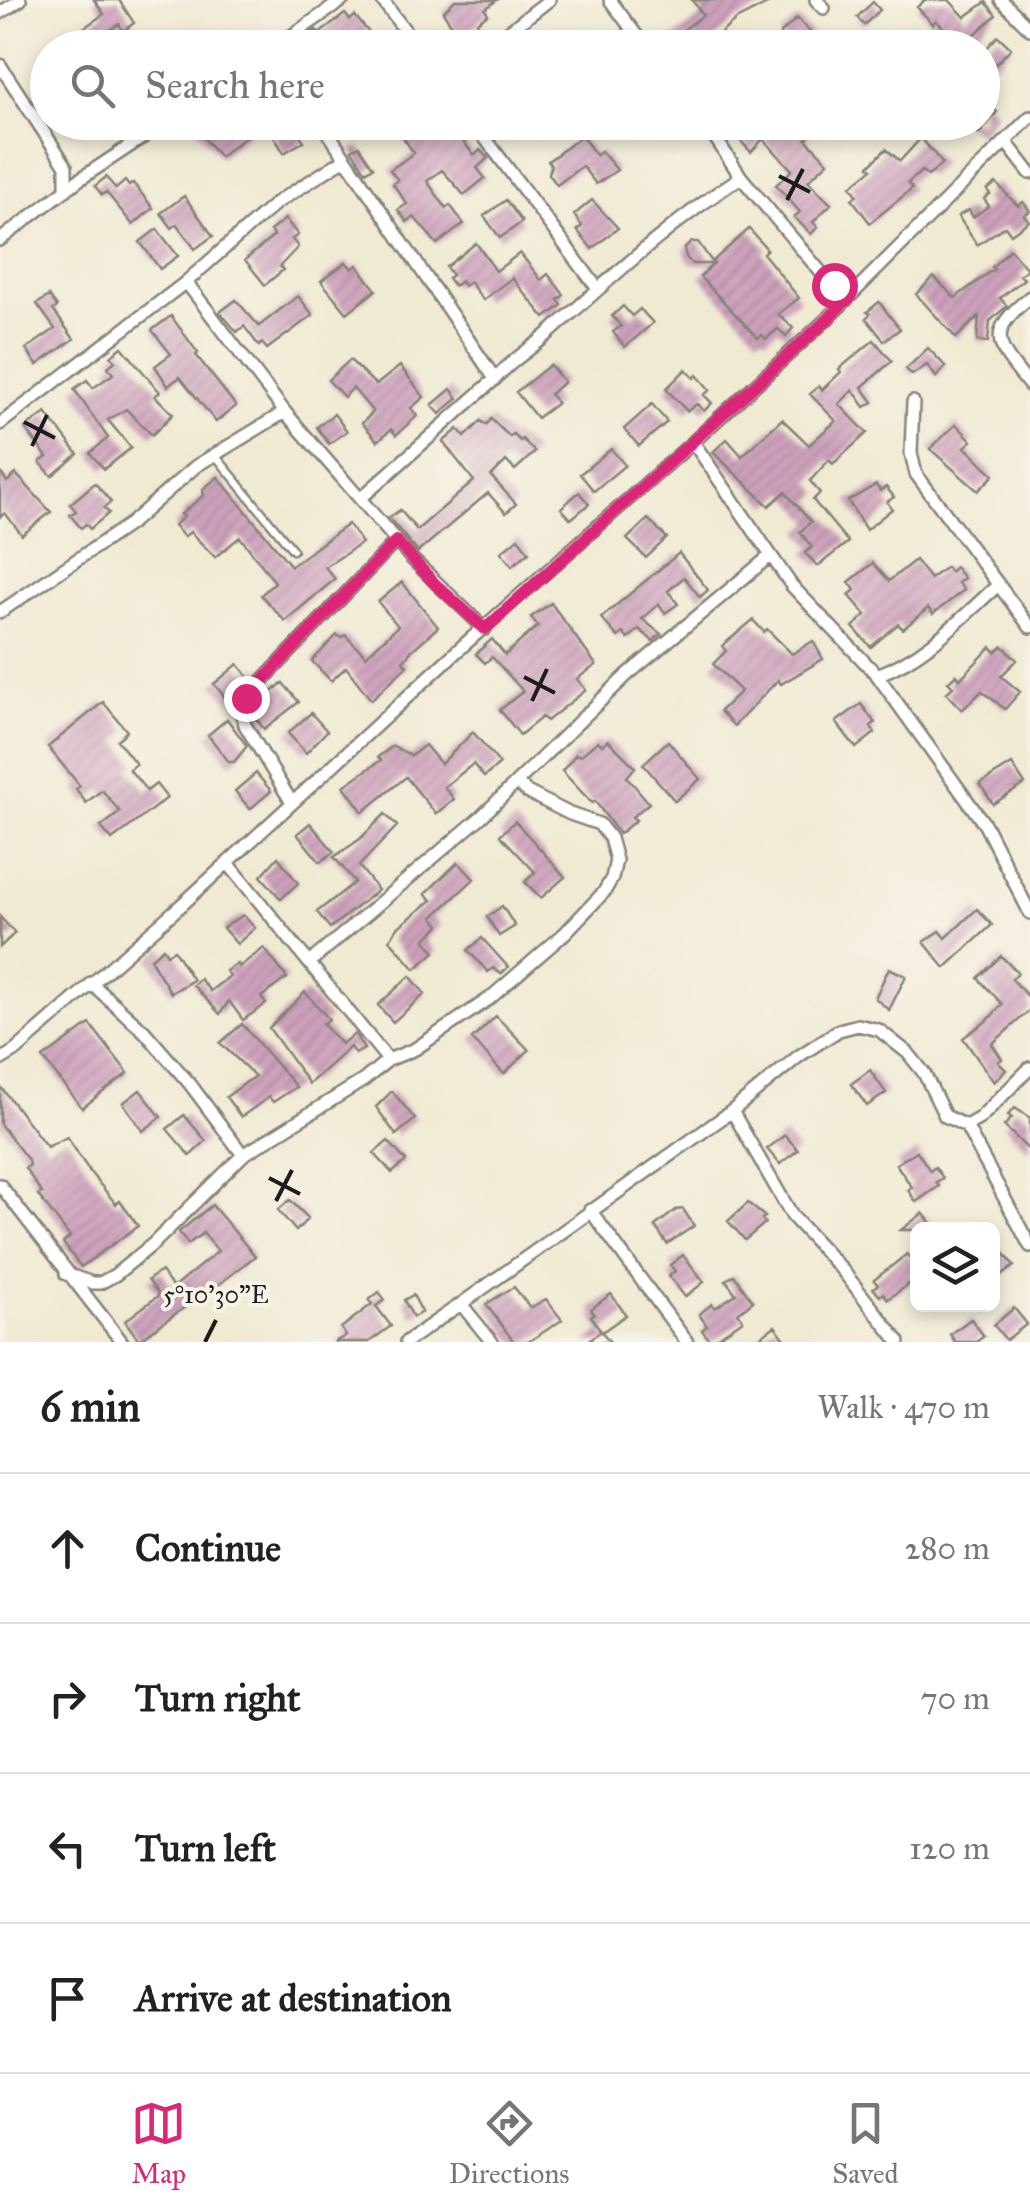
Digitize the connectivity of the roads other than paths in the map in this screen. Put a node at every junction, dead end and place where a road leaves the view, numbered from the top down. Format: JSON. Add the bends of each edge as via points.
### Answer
{"nodes":[{"id":1,"x":20,"y":0,"type":"edge"},
{"id":2,"x":343,"y":0,"type":"edge"},
{"id":3,"x":382,"y":0,"type":"edge"},
{"id":4,"x":548,"y":0,"type":"edge"},
{"id":5,"x":610,"y":0,"type":"edge"},
{"id":6,"x":1001,"y":0,"type":"edge"},
{"id":7,"x":0,"y":13,"type":"edge"},
{"id":8,"x":1030,"y":28,"type":"edge"},
{"id":9,"x":300,"y":30,"type":"edge"},
{"id":10,"x":404,"y":30,"type":"edge"},
{"id":11,"x":510,"y":30,"type":"edge"},
{"id":12,"x":632,"y":30,"type":"edge"},
{"id":13,"x":0,"y":65,"type":"edge"},
{"id":14,"x":30,"y":111,"type":"edge"},
{"id":15,"x":1030,"y":117,"type":"edge"},
{"id":16,"x":49,"y":140,"type":"edge"},
{"id":17,"x":140,"y":140,"type":"edge"},
{"id":18,"x":333,"y":140,"type":"edge"},
{"id":19,"x":486,"y":140,"type":"edge"},
{"id":20,"x":717,"y":140,"type":"edge"},
{"id":21,"x":1006,"y":142,"type":"junction"},
{"id":22,"x":346,"y":158,"type":"junction"},
{"id":23,"x":66,"y":166,"type":"junction"},
{"id":24,"x":91,"y":173,"type":"junction"},
{"id":25,"x":1030,"y":173,"type":"edge"},
{"id":26,"x":741,"y":177,"type":"junction"},
{"id":27,"x":66,"y":190,"type":"junction"},
{"id":28,"x":0,"y":240,"type":"edge"},
{"id":29,"x":186,"y":282,"type":"junction"},
{"id":30,"x":598,"y":289,"type":"junction"},
{"id":31,"x":1030,"y":297,"type":"edge"},
{"id":32,"x":845,"y":301,"type":"junction"},
{"id":33,"x":495,"y":379,"type":"junction"},
{"id":34,"x":1030,"y":386,"type":"edge"},
{"id":35,"x":913,"y":402,"type":"dead end"},
{"id":36,"x":285,"y":412,"type":"junction"},
{"id":37,"x":0,"y":424,"type":"edge"},
{"id":38,"x":693,"y":442,"type":"junction"},
{"id":39,"x":214,"y":454,"type":"junction"},
{"id":40,"x":360,"y":499,"type":"junction"},
{"id":41,"x":396,"y":541,"type":"junction"},
{"id":42,"x":293,"y":550,"type":"dead end"},
{"id":43,"x":770,"y":556,"type":"junction"},
{"id":44,"x":998,"y":586,"type":"junction"},
{"id":45,"x":0,"y":612,"type":"edge"},
{"id":46,"x":1030,"y":628,"type":"edge"},
{"id":47,"x":485,"y":629,"type":"junction"},
{"id":48,"x":877,"y":674,"type":"junction"},
{"id":49,"x":516,"y":783,"type":"junction"},
{"id":50,"x":292,"y":803,"type":"junction"},
{"id":51,"x":228,"y":863,"type":"junction"},
{"id":52,"x":1030,"y":913,"type":"edge"},
{"id":53,"x":310,"y":962,"type":"junction"},
{"id":54,"x":91,"y":983,"type":"junction"},
{"id":55,"x":0,"y":1060,"type":"edge"},
{"id":56,"x":388,"y":1060,"type":"junction"},
{"id":57,"x":1030,"y":1068,"type":"edge"},
{"id":58,"x":732,"y":1111,"type":"junction"},
{"id":59,"x":966,"y":1126,"type":"junction"},
{"id":60,"x":243,"y":1156,"type":"junction"},
{"id":61,"x":0,"y":1185,"type":"edge"},
{"id":62,"x":590,"y":1210,"type":"junction"},
{"id":63,"x":1030,"y":1246,"type":"edge"},
{"id":64,"x":66,"y":1274,"type":"junction"},
{"id":65,"x":461,"y":1304,"type":"junction"},
{"id":66,"x":122,"y":1342,"type":"edge"},
{"id":67,"x":406,"y":1342,"type":"edge"},
{"id":68,"x":492,"y":1342,"type":"edge"},
{"id":69,"x":687,"y":1342,"type":"edge"},
{"id":70,"x":898,"y":1342,"type":"edge"}],
"edges":[{"from":1,"to":7,"type":"street"},
{"from":2,"to":9,"type":"street"},
{"from":3,"to":10,"type":"street"},
{"from":4,"to":11,"type":"street"},
{"from":5,"to":12,"type":"street"},
{"from":6,"to":8,"type":"street"},
{"from":13,"to":14,"type":"street"},
{"from":15,"to":21,"type":"street"},
{"from":16,"to":23,"type":"street"},
{"from":17,"to":24,"type":"street"},
{"from":18,"to":22,"type":"street"},
{"from":19,"to":30,"type":"street"},
{"from":20,"to":26,"type":"street"},
{"from":21,"to":25,"type":"street"},
{"from":21,"to":32,"type":"street"},
{"from":22,"to":29,"type":"street","via":[[276,203]]},
{"from":22,"to":33,"type":"street"},
{"from":23,"to":24,"type":"street"},
{"from":23,"to":27,"type":"street"},
{"from":24,"to":27,"type":"street"},
{"from":26,"to":30,"type":"street"},
{"from":26,"to":32,"type":"street"},
{"from":27,"to":28,"type":"street"},
{"from":29,"to":36,"type":"street"},
{"from":29,"to":37,"type":"street"},
{"from":30,"to":33,"type":"street"},
{"from":31,"to":34,"type":"street","via":[[1000,330],[1006,356]]},
{"from":32,"to":38,"type":"street"},
{"from":33,"to":40,"type":"street"},
{"from":35,"to":44,"type":"street","via":[[916,474]]},
{"from":36,"to":39,"type":"street"},
{"from":36,"to":40,"type":"street"},
{"from":38,"to":43,"type":"street"},
{"from":38,"to":47,"type":"street"},
{"from":39,"to":42,"type":"lane"},
{"from":39,"to":45,"type":"street","via":[[131,522]]},
{"from":40,"to":41,"type":"street"},
{"from":41,"to":47,"type":"street"},
{"from":41,"to":50,"type":"street","via":[[246,698],[245,724]]},
{"from":43,"to":48,"type":"street"},
{"from":43,"to":49,"type":"street","via":[[627,675]]},
{"from":44,"to":46,"type":"street"},
{"from":44,"to":48,"type":"street","via":[[923,653]]},
{"from":47,"to":50,"type":"street"},
{"from":48,"to":52,"type":"street","via":[[985,824]]},
{"from":49,"to":53,"type":"street"},
{"from":49,"to":56,"type":"street","via":[[598,824],[616,860],[612,878],[564,934],[489,1000]]},
{"from":50,"to":51,"type":"street"},
{"from":51,"to":53,"type":"street"},
{"from":51,"to":54,"type":"street"},
{"from":53,"to":56,"type":"street"},
{"from":54,"to":55,"type":"street"},
{"from":54,"to":60,"type":"street","via":[[154,1042]]},
{"from":56,"to":60,"type":"street"},
{"from":57,"to":59,"type":"street"},
{"from":58,"to":59,"type":"street","via":[[839,1030],[865,1025],[908,1052],[945,1116]]},
{"from":58,"to":62,"type":"street"},
{"from":58,"to":70,"type":"street","via":[[793,1217]]},
{"from":59,"to":63,"type":"street"},
{"from":60,"to":64,"type":"street","via":[[115,1276],[92,1283]]},
{"from":61,"to":64,"type":"street"},
{"from":62,"to":65,"type":"street"},
{"from":62,"to":69,"type":"street"},
{"from":64,"to":66,"type":"street"},
{"from":65,"to":67,"type":"street"},
{"from":65,"to":68,"type":"street"}]}
